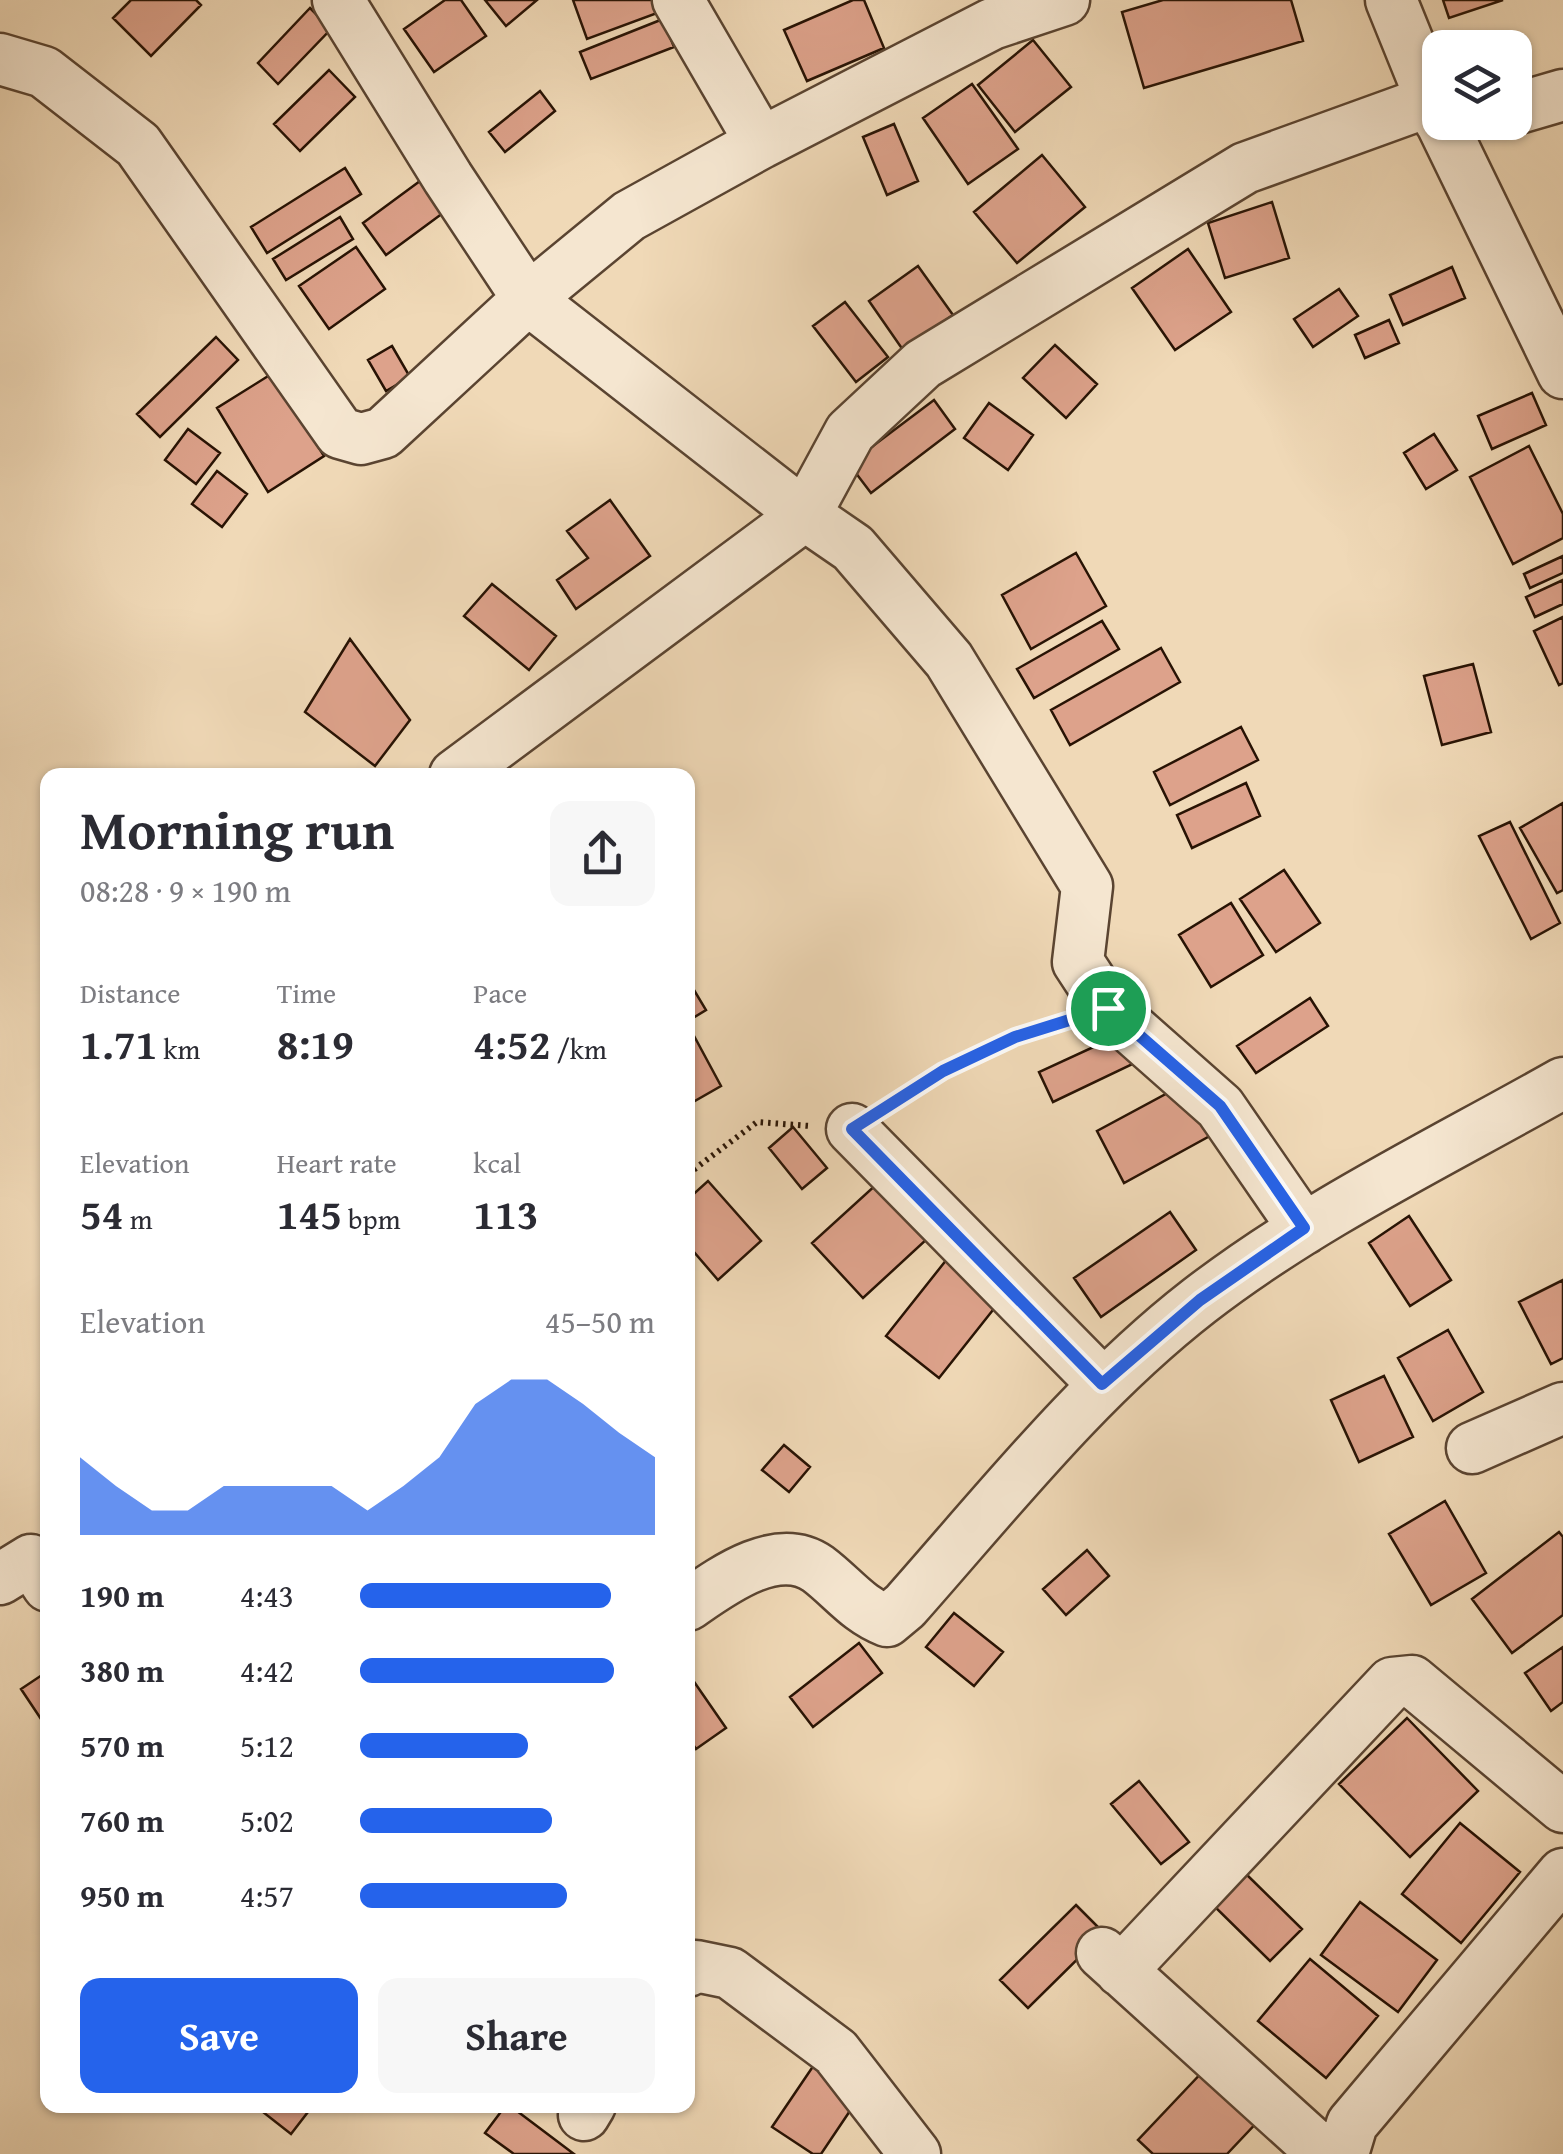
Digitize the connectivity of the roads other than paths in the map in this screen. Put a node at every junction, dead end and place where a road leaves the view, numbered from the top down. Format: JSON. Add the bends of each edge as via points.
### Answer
{"nodes":[{"id":1,"x":338,"y":0,"type":"edge"},
{"id":2,"x":678,"y":0,"type":"edge"},
{"id":3,"x":1064,"y":0,"type":"edge"},
{"id":4,"x":1391,"y":0,"type":"edge"},
{"id":5,"x":0,"y":59,"type":"edge"},
{"id":6,"x":1422,"y":65,"type":"edge"},
{"id":7,"x":1563,"y":95,"type":"edge"},
{"id":8,"x":1532,"y":104,"type":"edge"},
{"id":9,"x":1422,"y":126,"type":"edge"},
{"id":10,"x":1457,"y":140,"type":"edge"},
{"id":11,"x":761,"y":143,"type":"junction"},
{"id":12,"x":528,"y":299,"type":"junction"},
{"id":13,"x":1563,"y":373,"type":"edge"},
{"id":14,"x":805,"y":515,"type":"junction"},
{"id":15,"x":465,"y":768,"type":"edge"},
{"id":16,"x":1563,"y":1084,"type":"edge"},
{"id":17,"x":852,"y":1129,"type":"road end"},
{"id":18,"x":1304,"y":1228,"type":"junction"},
{"id":19,"x":1102,"y":1384,"type":"junction"},
{"id":20,"x":1563,"y":1408,"type":"edge"},
{"id":21,"x":1472,"y":1448,"type":"dead end"},
{"id":22,"x":40,"y":1573,"type":"edge"},
{"id":23,"x":0,"y":1579,"type":"edge"},
{"id":24,"x":695,"y":1600,"type":"edge"},
{"id":25,"x":1563,"y":1807,"type":"edge"},
{"id":26,"x":1563,"y":1874,"type":"edge"},
{"id":27,"x":695,"y":1967,"type":"edge"},
{"id":28,"x":915,"y":2154,"type":"edge"},
{"id":29,"x":1324,"y":2154,"type":"edge"},
{"id":30,"x":1343,"y":2154,"type":"edge"}],
"edges":[{"from":1,"to":12,"type":"street"},
{"from":2,"to":11,"type":"street"},
{"from":3,"to":11,"type":"street","via":[[992,24]]},
{"from":4,"to":6,"type":"street"},
{"from":5,"to":12,"type":"street","via":[[44,72],[138,145],[340,433],[383,433]]},
{"from":7,"to":8,"type":"street"},
{"from":9,"to":14,"type":"street","via":[[1245,168],[923,364],[850,432]]},
{"from":10,"to":13,"type":"street"},
{"from":11,"to":12,"type":"street","via":[[630,216]]},
{"from":12,"to":14,"type":"street"},
{"from":14,"to":15,"type":"street"},
{"from":14,"to":18,"type":"street","via":[[853,548],[949,660],[1087,886],[1078,962],[1108,1008],[1220,1106]]},
{"from":16,"to":18,"type":"street"},
{"from":17,"to":19,"type":"street"},
{"from":18,"to":19,"type":"street","via":[[1200,1300]]},
{"from":19,"to":24,"type":"street","via":[[888,1621],[867,1614],[814,1566],[777,1559],[736,1571]]},
{"from":20,"to":21,"type":"street"},
{"from":22,"to":23,"type":"street","via":[[32,1560]]},
{"from":25,"to":29,"type":"street","via":[[1412,1681],[1392,1683],[1111,1962]]},
{"from":26,"to":30,"type":"street","via":[[1352,2124]]},
{"from":27,"to":28,"type":"street","via":[[730,1972],[836,2052]]}]}
